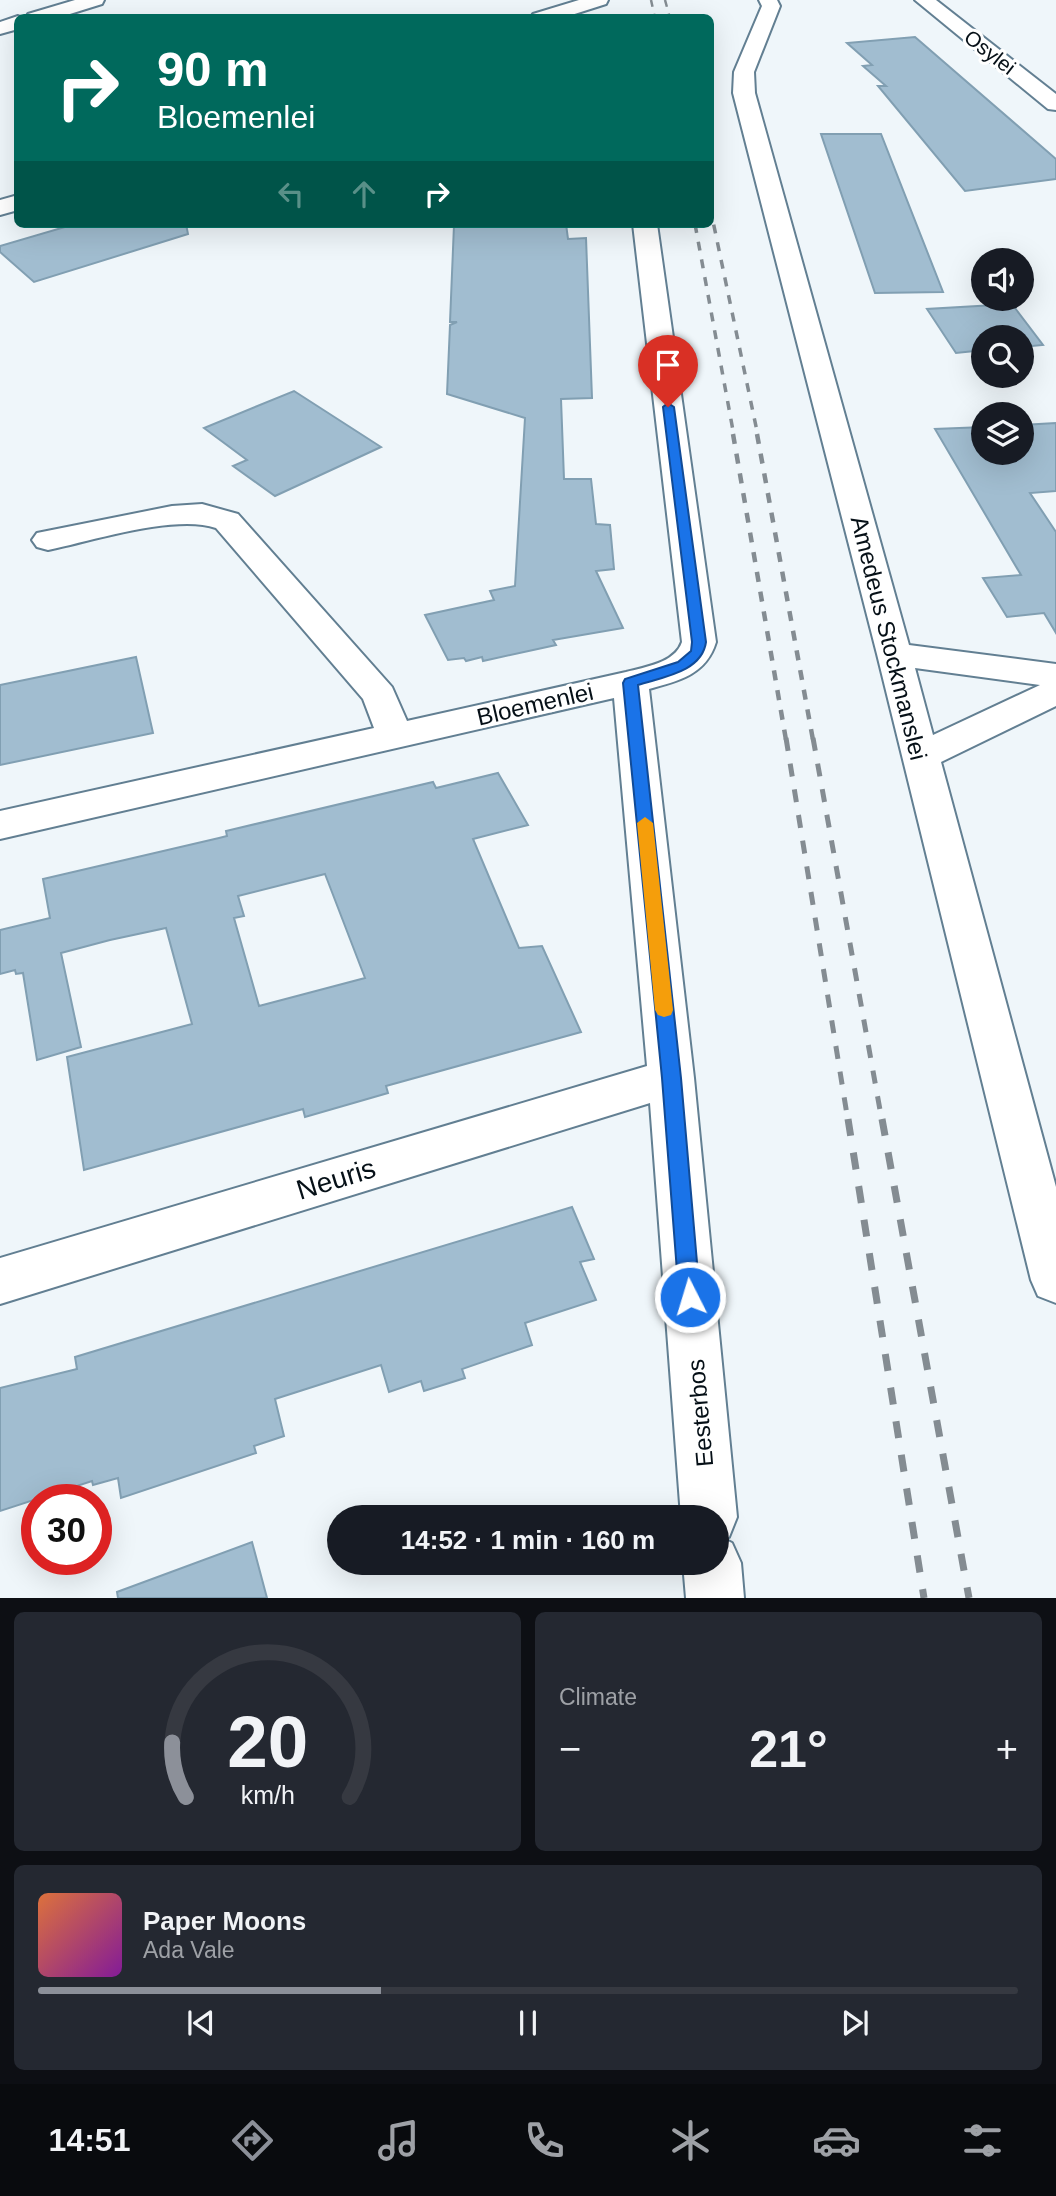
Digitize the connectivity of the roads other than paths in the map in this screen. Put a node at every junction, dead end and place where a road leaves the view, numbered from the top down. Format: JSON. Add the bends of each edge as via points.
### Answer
{"nodes":[{"id":1,"x":95,"y":0,"type":"edge"},
{"id":2,"x":599,"y":0,"type":"edge"},
{"id":3,"x":768,"y":0,"type":"edge"},
{"id":4,"x":924,"y":0,"type":"edge"},
{"id":5,"x":35,"y":14,"type":"edge"},
{"id":6,"x":566,"y":14,"type":"edge"},
{"id":7,"x":1056,"y":104,"type":"edge"},
{"id":8,"x":646,"y":228,"type":"edge"},
{"id":9,"x":48,"y":540,"type":"dead end"},
{"id":10,"x":894,"y":654,"type":"junction"},
{"id":11,"x":1056,"y":676,"type":"edge"},
{"id":12,"x":630,"y":683,"type":"junction"},
{"id":13,"x":1056,"y":692,"type":"edge"},
{"id":14,"x":395,"y":736,"type":"junction"},
{"id":15,"x":919,"y":757,"type":"junction"},
{"id":16,"x":0,"y":825,"type":"edge"},
{"id":17,"x":671,"y":1078,"type":"junction"},
{"id":18,"x":1056,"y":1280,"type":"edge"},
{"id":19,"x":0,"y":1281,"type":"edge"},
{"id":20,"x":708,"y":1505,"type":"edge"},
{"id":21,"x":713,"y":1575,"type":"edge"},
{"id":22,"x":715,"y":1598,"type":"edge"}],
"edges":[{"from":1,"to":5,"type":"street"},
{"from":2,"to":6,"type":"street"},
{"from":3,"to":10,"type":"street","name":"Amedeus Stockmanslei","via":[[769,13],[744,72],[744,93]]},
{"from":4,"to":7,"type":"street","name":"Osylei"},
{"from":8,"to":12,"type":"street","name":"Bloemenlei","via":[[699,642],[694,659],[683,666]]},
{"from":9,"to":14,"type":"street","via":[[172,515],[202,513],[226,521],[379,695]]},
{"from":10,"to":11,"type":"street"},
{"from":10,"to":15,"type":"street","name":"Amedeus Stockmanslei"},
{"from":12,"to":14,"type":"street","name":"Bloemenlei"},
{"from":12,"to":17,"type":"street","name":"Eesterbos"},
{"from":13,"to":15,"type":"street"},
{"from":14,"to":16,"type":"street","name":"Bloemenlei"},
{"from":15,"to":18,"type":"street","name":"Amedeus Stockmanslei"},
{"from":17,"to":19,"type":"street","name":"Neuris"},
{"from":17,"to":20,"type":"street","name":"Eesterbos"},
{"from":21,"to":22,"type":"street"}]}
